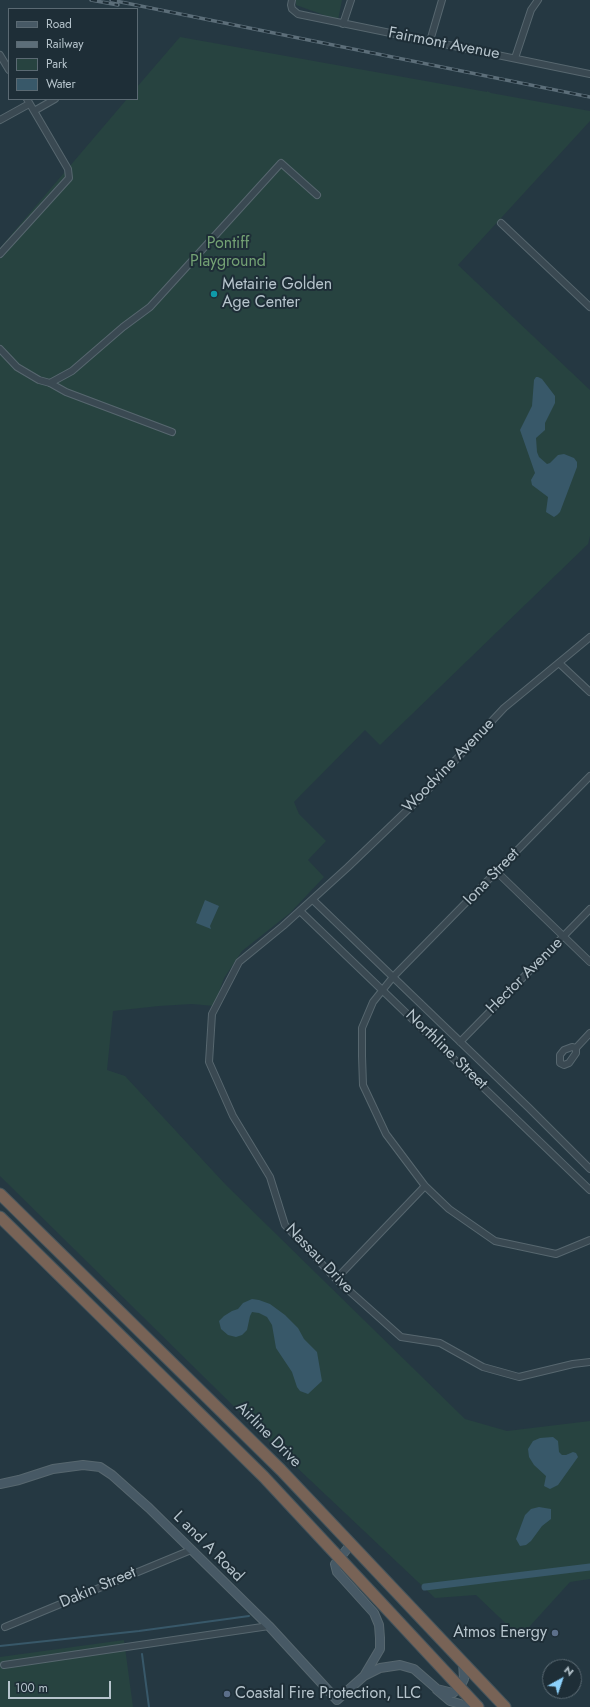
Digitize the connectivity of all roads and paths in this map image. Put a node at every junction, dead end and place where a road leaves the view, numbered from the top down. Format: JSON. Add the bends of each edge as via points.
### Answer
{"nodes":[{"id":1,"x":292,"y":0,"type":"edge"},
{"id":2,"x":351,"y":0,"type":"edge"},
{"id":3,"x":442,"y":0,"type":"edge"},
{"id":4,"x":538,"y":0,"type":"edge"},
{"id":5,"x":343,"y":24,"type":"junction"},
{"id":6,"x":430,"y":41,"type":"junction"},
{"id":7,"x":0,"y":55,"type":"edge"},
{"id":8,"x":515,"y":58,"type":"junction"},
{"id":9,"x":8,"y":68,"type":"edge"},
{"id":10,"x":590,"y":74,"type":"edge"},
{"id":11,"x":53,"y":100,"type":"edge"},
{"id":12,"x":28,"y":101,"type":"edge"},
{"id":13,"x":34,"y":111,"type":"junction"},
{"id":14,"x":0,"y":120,"type":"edge"},
{"id":15,"x":317,"y":195,"type":"dead end"},
{"id":16,"x":501,"y":223,"type":"dead end"},
{"id":17,"x":0,"y":254,"type":"edge"},
{"id":18,"x":590,"y":307,"type":"edge"},
{"id":19,"x":0,"y":349,"type":"edge"},
{"id":20,"x":50,"y":383,"type":"junction"},
{"id":21,"x":172,"y":432,"type":"dead end"},
{"id":22,"x":590,"y":637,"type":"edge"},
{"id":23,"x":559,"y":663,"type":"junction"},
{"id":24,"x":590,"y":692,"type":"edge"},
{"id":25,"x":590,"y":776,"type":"edge"},
{"id":26,"x":497,"y":872,"type":"junction"},
{"id":27,"x":313,"y":900,"type":"junction"},
{"id":28,"x":590,"y":909,"type":"edge"},
{"id":29,"x":300,"y":911,"type":"junction"},
{"id":30,"x":563,"y":937,"type":"junction"},
{"id":31,"x":590,"y":962,"type":"edge"},
{"id":32,"x":393,"y":977,"type":"junction"},
{"id":33,"x":383,"y":989,"type":"junction"},
{"id":34,"x":590,"y":1033,"type":"edge"},
{"id":35,"x":460,"y":1042,"type":"junction"},
{"id":36,"x":576,"y":1048,"type":"dead end"},
{"id":37,"x":589,"y":1167,"type":"edge"},
{"id":38,"x":426,"y":1186,"type":"junction"},
{"id":39,"x":590,"y":1190,"type":"edge"},
{"id":40,"x":0,"y":1194,"type":"edge"},
{"id":41,"x":0,"y":1218,"type":"edge"},
{"id":42,"x":590,"y":1240,"type":"edge"},
{"id":43,"x":76,"y":1268,"type":"junction"},
{"id":44,"x":336,"y":1279,"type":"junction"},
{"id":45,"x":65,"y":1280,"type":"junction"},
{"id":46,"x":590,"y":1362,"type":"edge"},
{"id":47,"x":0,"y":1484,"type":"edge"},
{"id":48,"x":351,"y":1544,"type":"junction"},
{"id":49,"x":191,"y":1550,"type":"junction"},
{"id":50,"x":340,"y":1557,"type":"junction"},
{"id":51,"x":268,"y":1626,"type":"junction"},
{"id":52,"x":5,"y":1627,"type":"dead end"},
{"id":53,"x":463,"y":1662,"type":"junction"},
{"id":54,"x":4,"y":1665,"type":"dead end"},
{"id":55,"x":364,"y":1676,"type":"junction"},
{"id":56,"x":460,"y":1687,"type":"junction"},
{"id":57,"x":437,"y":1689,"type":"junction"},
{"id":58,"x":471,"y":1707,"type":"edge"},
{"id":59,"x":478,"y":1707,"type":"edge"},
{"id":60,"x":505,"y":1707,"type":"edge"}],
"edges":[{"from":1,"to":5,"type":"street","name":"Fairmont Avenue","via":[[292,9],[298,14]]},
{"from":2,"to":5,"type":"street"},
{"from":3,"to":6,"type":"street"},
{"from":4,"to":8,"type":"street","via":[[531,10]]},
{"from":5,"to":6,"type":"street","name":"Fairmont Avenue"},
{"from":6,"to":8,"type":"street","name":"Fairmont Avenue"},
{"from":7,"to":9,"type":"street"},
{"from":8,"to":10,"type":"street","name":"Fairmont Avenue"},
{"from":11,"to":13,"type":"street"},
{"from":12,"to":13,"type":"street"},
{"from":12,"to":14,"type":"street"},
{"from":13,"to":17,"type":"street","via":[[68,169],[69,178]]},
{"from":15,"to":20,"type":"street","via":[[281,163],[150,306],[72,371]]},
{"from":16,"to":18,"type":"street"},
{"from":19,"to":20,"type":"street","via":[[17,367],[39,380]]},
{"from":20,"to":21,"type":"street","via":[[66,392]]},
{"from":22,"to":23,"type":"street","name":"Woodvine Avenue"},
{"from":23,"to":24,"type":"street"},
{"from":23,"to":27,"type":"street","name":"Woodvine Avenue","via":[[504,708],[422,796]]},
{"from":25,"to":26,"type":"street","name":"Iona Street"},
{"from":26,"to":30,"type":"street"},
{"from":26,"to":32,"type":"street","name":"Iona Street"},
{"from":27,"to":29,"type":"street","name":"Nassau Drive"},
{"from":27,"to":32,"type":"street","name":"Northline Street"},
{"from":28,"to":30,"type":"street","name":"Hector Avenue"},
{"from":29,"to":33,"type":"street","name":"Northline Street"},
{"from":29,"to":44,"type":"street","name":"Nassau Drive","via":[[239,962],[212,1014],[209,1062],[233,1116],[270,1177],[284,1226]]},
{"from":30,"to":31,"type":"street"},
{"from":30,"to":35,"type":"street","name":"Hector Avenue"},
{"from":32,"to":33,"type":"street","name":"Iona Street"},
{"from":32,"to":35,"type":"street","name":"Northline Street"},
{"from":33,"to":38,"type":"street","name":"Iona Street","via":[[373,1002],[362,1028],[363,1085],[386,1134]]},
{"from":33,"to":39,"type":"street","name":"Northline Street"},
{"from":34,"to":36,"type":"street"},
{"from":35,"to":37,"type":"street","name":"Northline Street"},
{"from":38,"to":42,"type":"street","name":"Iona Street","via":[[449,1209],[495,1241],[556,1254]]},
{"from":38,"to":44,"type":"street"},
{"from":40,"to":43,"type":"highway","name":"Airline Drive"},
{"from":41,"to":45,"type":"highway","name":"Airline Drive"},
{"from":43,"to":45,"type":"highway"},
{"from":43,"to":48,"type":"highway","name":"Airline Drive","via":[[281,1470]]},
{"from":44,"to":46,"type":"street","name":"Nassau Drive","via":[[401,1337],[440,1342],[483,1367],[519,1377]]},
{"from":45,"to":50,"type":"highway","name":"Airline Drive","via":[[264,1477]]},
{"from":47,"to":49,"type":"street","name":"L and A Road","via":[[53,1469],[82,1465],[100,1467],[149,1508]]},
{"from":48,"to":50,"type":"street"},
{"from":48,"to":53,"type":"highway","name":"Airline Drive"},
{"from":49,"to":51,"type":"street","name":"L and A Road"},
{"from":49,"to":52,"type":"street","name":"Dakin Street"},
{"from":50,"to":55,"type":"street","via":[[336,1564],[337,1572],[374,1613],[379,1625],[380,1649]]},
{"from":50,"to":56,"type":"highway","name":"Airline Drive"},
{"from":51,"to":54,"type":"street"},
{"from":51,"to":55,"type":"street","name":"L and A Road","via":[[337,1700]]},
{"from":53,"to":56,"type":"street","via":[[464,1679]]},
{"from":53,"to":60,"type":"highway","name":"Airline Drive"},
{"from":55,"to":57,"type":"street","via":[[380,1668],[400,1666],[414,1669]]},
{"from":56,"to":57,"type":"street","via":[[453,1692]]},
{"from":56,"to":59,"type":"highway","name":"Airline Drive"},
{"from":57,"to":58,"type":"street","via":[[450,1701]]}]}
